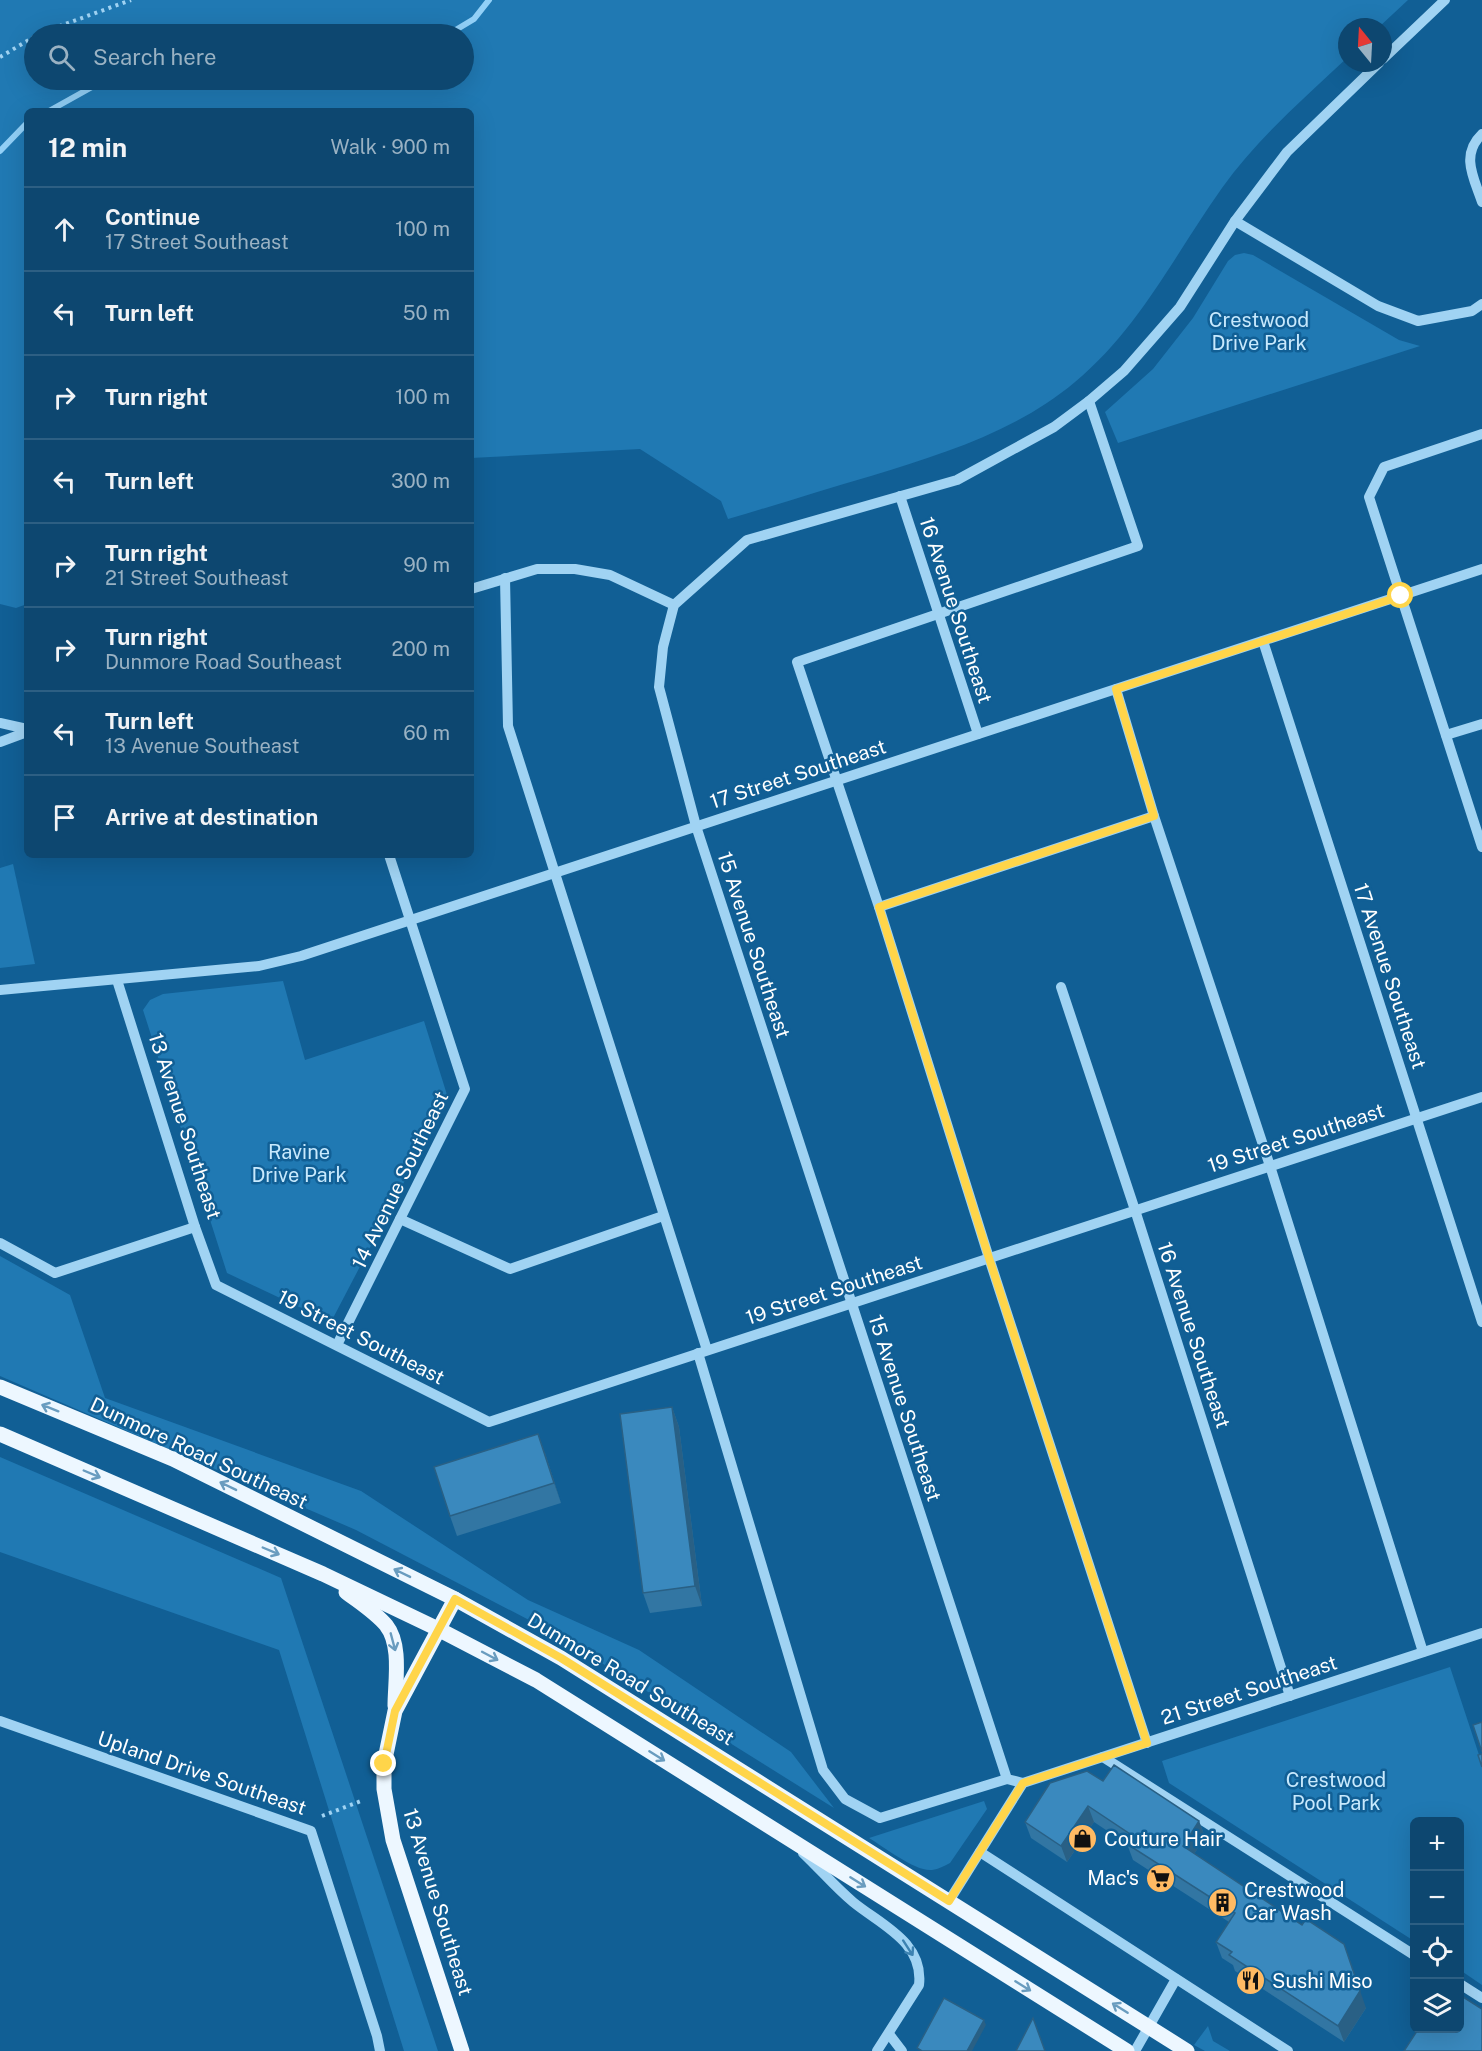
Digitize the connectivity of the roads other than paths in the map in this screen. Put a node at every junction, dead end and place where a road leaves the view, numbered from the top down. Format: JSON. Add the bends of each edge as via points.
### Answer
{"nodes":[{"id":1,"x":1445,"y":0,"type":"edge"},
{"id":2,"x":1392,"y":50,"type":"edge"},
{"id":3,"x":1370,"y":72,"type":"edge"},
{"id":4,"x":1482,"y":134,"type":"edge"},
{"id":5,"x":1482,"y":202,"type":"edge"},
{"id":6,"x":1235,"y":221,"type":"junction"},
{"id":7,"x":1482,"y":304,"type":"edge"},
{"id":8,"x":1089,"y":401,"type":"junction"},
{"id":9,"x":1482,"y":434,"type":"edge"},
{"id":10,"x":900,"y":496,"type":"junction"},
{"id":11,"x":1482,"y":569,"type":"edge"},
{"id":12,"x":505,"y":578,"type":"junction"},
{"id":13,"x":474,"y":588,"type":"edge"},
{"id":14,"x":1401,"y":596,"type":"junction"},
{"id":15,"x":674,"y":605,"type":"junction"},
{"id":16,"x":939,"y":615,"type":"junction"},
{"id":17,"x":1263,"y":640,"type":"junction"},
{"id":18,"x":1116,"y":689,"type":"junction"},
{"id":19,"x":0,"y":723,"type":"edge"},
{"id":20,"x":1482,"y":724,"type":"edge"},
{"id":21,"x":24,"y":730,"type":"edge"},
{"id":22,"x":24,"y":732,"type":"edge"},
{"id":23,"x":978,"y":734,"type":"junction"},
{"id":24,"x":1446,"y":735,"type":"junction"},
{"id":25,"x":0,"y":742,"type":"edge"},
{"id":26,"x":837,"y":780,"type":"junction"},
{"id":27,"x":1154,"y":816,"type":"junction"},
{"id":28,"x":696,"y":826,"type":"junction"},
{"id":29,"x":1482,"y":847,"type":"edge"},
{"id":30,"x":390,"y":858,"type":"edge"},
{"id":31,"x":554,"y":873,"type":"junction"},
{"id":32,"x":879,"y":907,"type":"junction"},
{"id":33,"x":410,"y":920,"type":"junction"},
{"id":34,"x":117,"y":980,"type":"junction"},
{"id":35,"x":1061,"y":987,"type":"dead end"},
{"id":36,"x":0,"y":990,"type":"edge"},
{"id":37,"x":1482,"y":1097,"type":"edge"},
{"id":38,"x":1417,"y":1118,"type":"junction"},
{"id":39,"x":1270,"y":1166,"type":"junction"},
{"id":40,"x":1135,"y":1210,"type":"junction"},
{"id":41,"x":663,"y":1216,"type":"junction"},
{"id":42,"x":400,"y":1219,"type":"junction"},
{"id":43,"x":195,"y":1227,"type":"junction"},
{"id":44,"x":0,"y":1243,"type":"edge"},
{"id":45,"x":989,"y":1258,"type":"junction"},
{"id":46,"x":216,"y":1285,"type":"joint"},
{"id":47,"x":852,"y":1303,"type":"junction"},
{"id":48,"x":1482,"y":1322,"type":"edge"},
{"id":49,"x":337,"y":1346,"type":"junction"},
{"id":50,"x":703,"y":1352,"type":"junction"},
{"id":51,"x":0,"y":1387,"type":"edge"},
{"id":52,"x":0,"y":1434,"type":"edge"},
{"id":53,"x":322,"y":1574,"type":"junction"},
{"id":54,"x":455,"y":1599,"type":"junction"},
{"id":55,"x":438,"y":1629,"type":"junction"},
{"id":56,"x":1482,"y":1633,"type":"edge"},
{"id":57,"x":1423,"y":1652,"type":"junction"},
{"id":58,"x":1290,"y":1696,"type":"junction"},
{"id":59,"x":395,"y":1711,"type":"junction"},
{"id":60,"x":0,"y":1721,"type":"edge"},
{"id":61,"x":1147,"y":1743,"type":"junction"},
{"id":62,"x":1103,"y":1757,"type":"junction"},
{"id":63,"x":1006,"y":1779,"type":"junction"},
{"id":64,"x":1023,"y":1783,"type":"junction"},
{"id":65,"x":788,"y":1838,"type":"junction"},
{"id":66,"x":980,"y":1852,"type":"junction"},
{"id":67,"x":949,"y":1901,"type":"junction"},
{"id":68,"x":1410,"y":1952,"type":"edge"},
{"id":69,"x":1176,"y":1979,"type":"junction"},
{"id":70,"x":1464,"y":1986,"type":"edge"},
{"id":71,"x":1482,"y":1998,"type":"edge"},
{"id":72,"x":1149,"y":2026,"type":"junction"},
{"id":73,"x":889,"y":2034,"type":"junction"},
{"id":74,"x":380,"y":2051,"type":"edge"},
{"id":75,"x":462,"y":2051,"type":"edge"},
{"id":76,"x":878,"y":2051,"type":"edge"},
{"id":77,"x":902,"y":2051,"type":"edge"},
{"id":78,"x":1127,"y":2051,"type":"edge"},
{"id":79,"x":1135,"y":2051,"type":"edge"},
{"id":80,"x":1187,"y":2051,"type":"edge"},
{"id":81,"x":1288,"y":2051,"type":"edge"}],
"edges":[{"from":1,"to":2,"type":"street"},
{"from":3,"to":6,"type":"street","via":[[1287,152]]},
{"from":4,"to":5,"type":"street","via":[[1473,142],[1469,161]]},
{"from":6,"to":7,"type":"street","via":[[1378,306],[1418,321],[1472,311]]},
{"from":6,"to":8,"type":"street","via":[[1180,307],[1124,371]]},
{"from":8,"to":10,"type":"street","via":[[1054,427],[957,480]]},
{"from":8,"to":16,"type":"street","via":[[1138,546]]},
{"from":9,"to":14,"type":"street","via":[[1384,467],[1369,497]]},
{"from":10,"to":15,"type":"street","via":[[747,540]]},
{"from":10,"to":16,"type":"street","name":"16 Avenue Southeast"},
{"from":11,"to":14,"type":"street","name":"17 Street Southeast"},
{"from":12,"to":13,"type":"street"},
{"from":12,"to":15,"type":"street","via":[[537,569],[575,569],[610,575]]},
{"from":12,"to":31,"type":"street","via":[[508,726]]},
{"from":14,"to":17,"type":"street","name":"17 Street Southeast"},
{"from":14,"to":24,"type":"street"},
{"from":15,"to":28,"type":"street","name":"15 Avenue Southeast","via":[[663,647],[659,687]]},
{"from":16,"to":23,"type":"street","name":"16 Avenue Southeast"},
{"from":16,"to":26,"type":"street","via":[[797,662]]},
{"from":17,"to":18,"type":"street","name":"17 Street Southeast"},
{"from":17,"to":38,"type":"street","name":"17 Avenue Southeast"},
{"from":18,"to":23,"type":"street","name":"17 Street Southeast"},
{"from":18,"to":27,"type":"street"},
{"from":19,"to":21,"type":"street"},
{"from":20,"to":24,"type":"street"},
{"from":22,"to":25,"type":"street"},
{"from":23,"to":26,"type":"street","name":"17 Street Southeast"},
{"from":24,"to":29,"type":"street"},
{"from":26,"to":28,"type":"street","name":"17 Street Southeast"},
{"from":26,"to":32,"type":"street"},
{"from":27,"to":32,"type":"street"},
{"from":27,"to":39,"type":"street"},
{"from":28,"to":31,"type":"street","name":"17 Street Southeast"},
{"from":28,"to":47,"type":"street","name":"15 Avenue Southeast"},
{"from":30,"to":33,"type":"street","name":"14 Avenue Southeast"},
{"from":31,"to":33,"type":"street","name":"17 Street Southeast"},
{"from":31,"to":41,"type":"street"},
{"from":32,"to":45,"type":"street"},
{"from":33,"to":34,"type":"street","name":"17 Street Southeast","via":[[259,966]]},
{"from":33,"to":42,"type":"street","name":"14 Avenue Southeast","via":[[465,1089]]},
{"from":34,"to":36,"type":"street","name":"17 Street Southeast"},
{"from":34,"to":43,"type":"street","name":"13 Avenue Southeast"},
{"from":35,"to":40,"type":"street","name":"16 Avenue Southeast"},
{"from":37,"to":38,"type":"street","name":"19 Street Southeast"},
{"from":38,"to":39,"type":"street","name":"19 Street Southeast"},
{"from":38,"to":48,"type":"street","name":"17 Avenue Southeast"},
{"from":39,"to":40,"type":"street","name":"19 Street Southeast"},
{"from":39,"to":57,"type":"street"},
{"from":40,"to":45,"type":"street","name":"19 Street Southeast"},
{"from":40,"to":58,"type":"street","name":"16 Avenue Southeast"},
{"from":41,"to":42,"type":"street","via":[[510,1269]]},
{"from":41,"to":50,"type":"street"},
{"from":42,"to":49,"type":"street","name":"14 Avenue Southeast"},
{"from":43,"to":44,"type":"street","via":[[55,1273]]},
{"from":43,"to":46,"type":"street","name":"13 Avenue Southeast"},
{"from":45,"to":47,"type":"street","name":"19 Street Southeast"},
{"from":45,"to":61,"type":"street"},
{"from":46,"to":49,"type":"street","name":"19 Street Southeast"},
{"from":47,"to":50,"type":"street","name":"19 Street Southeast"},
{"from":47,"to":63,"type":"street","name":"15 Avenue Southeast"},
{"from":49,"to":50,"type":"street","name":"19 Street Southeast","via":[[489,1422]]},
{"from":50,"to":63,"type":"street","via":[[823,1770],[845,1799],[880,1818]]},
{"from":54,"to":51,"type":"main road","name":"Dunmore Road Southeast","one_way":true,"via":[[173,1459]]},
{"from":52,"to":53,"type":"main road","one_way":true},
{"from":53,"to":55,"type":"main road"},
{"from":53,"to":59,"type":"main road","one_way":true,"via":[[387,1625],[395,1650]]},
{"from":54,"to":55,"type":"main road","name":"13 Avenue Southeast"},
{"from":54,"to":67,"type":"main road","name":"Dunmore Road Southeast","via":[[561,1658]]},
{"from":55,"to":59,"type":"main road","name":"13 Avenue Southeast"},
{"from":55,"to":65,"type":"main road","one_way":true,"via":[[536,1680]]},
{"from":56,"to":57,"type":"street","name":"21 Street Southeast"},
{"from":57,"to":58,"type":"street","name":"21 Street Southeast"},
{"from":58,"to":61,"type":"street","name":"21 Street Southeast"},
{"from":59,"to":75,"type":"main road","name":"13 Avenue Southeast","via":[[384,1764],[393,1840]]},
{"from":60,"to":74,"type":"street","name":"Upland Drive Southeast","via":[[310,1831]]},
{"from":61,"to":62,"type":"street","name":"21 Street Southeast"},
{"from":62,"to":64,"type":"street","name":"21 Street Southeast"},
{"from":62,"to":68,"type":"street"},
{"from":63,"to":64,"type":"street"},
{"from":64,"to":66,"type":"street"},
{"from":65,"to":73,"type":"street","one_way":true,"via":[[853,1902],[904,1940],[913,1953],[919,1985]]},
{"from":65,"to":78,"type":"main road","one_way":true},
{"from":66,"to":67,"type":"street"},
{"from":66,"to":69,"type":"street"},
{"from":72,"to":67,"type":"main road","name":"Dunmore Road Southeast","one_way":true},
{"from":69,"to":72,"type":"street"},
{"from":69,"to":81,"type":"street"},
{"from":70,"to":71,"type":"street"},
{"from":72,"to":79,"type":"street"},
{"from":72,"to":80,"type":"main road","name":"Dunmore Road Southeast"},
{"from":73,"to":76,"type":"street"},
{"from":73,"to":77,"type":"street"}]}
